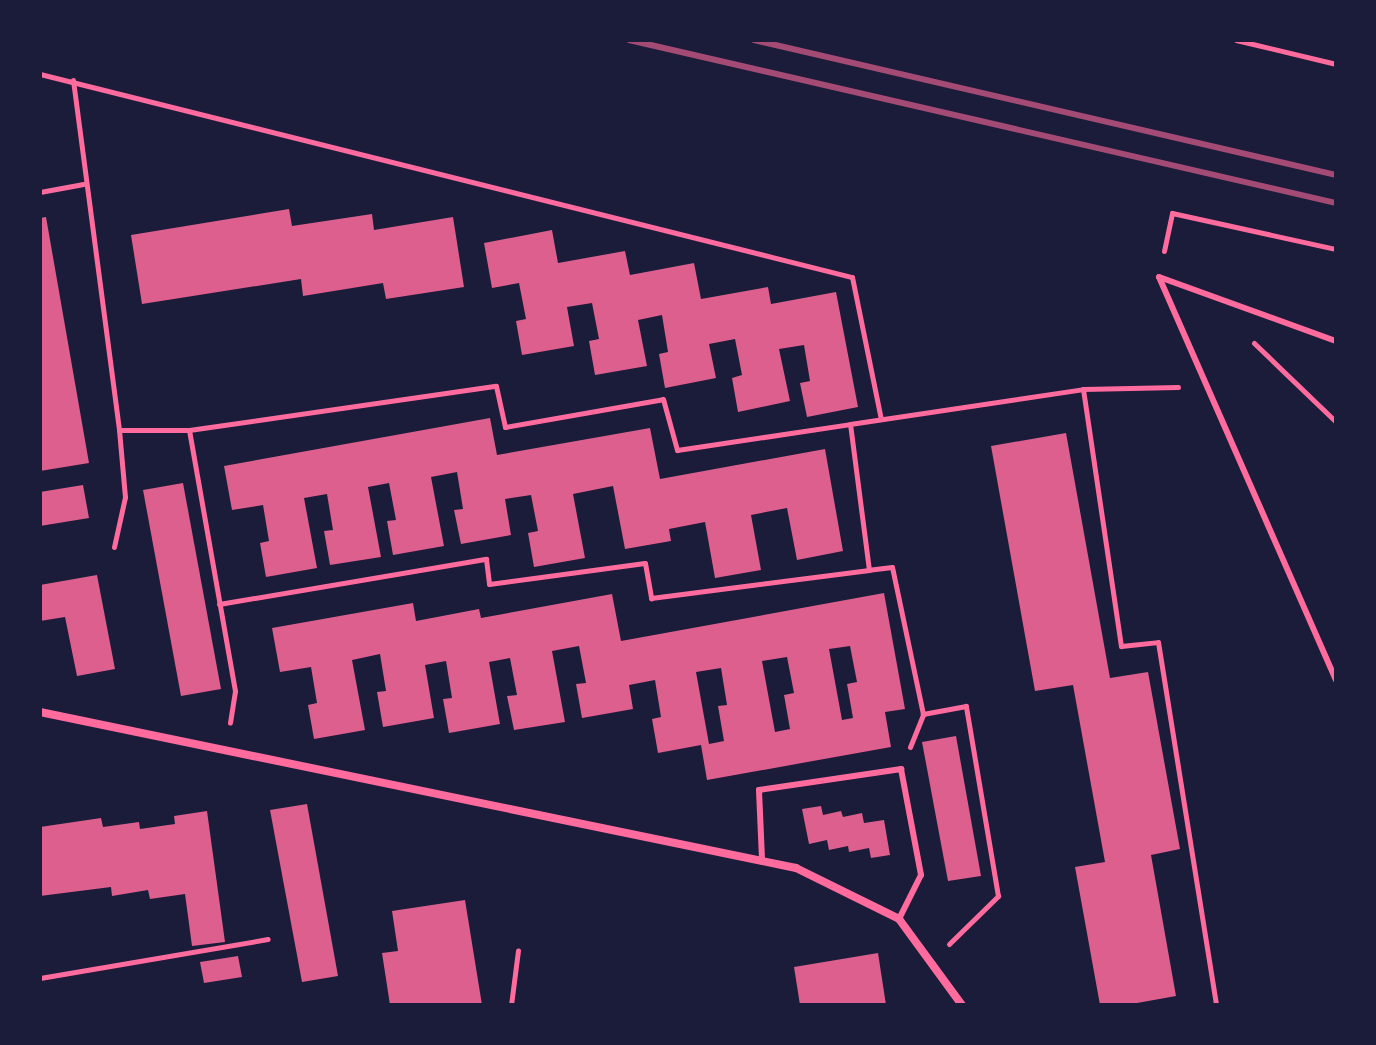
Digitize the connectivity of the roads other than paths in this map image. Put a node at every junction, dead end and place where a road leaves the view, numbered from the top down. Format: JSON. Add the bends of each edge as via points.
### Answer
{"nodes":[{"id":1,"x":1336,"y":341,"type":"edge"},
{"id":2,"x":1336,"y":680,"type":"edge"},
{"id":3,"x":40,"y":712,"type":"edge"},
{"id":4,"x":762,"y":859,"type":"junction"},
{"id":5,"x":899,"y":919,"type":"junction"},
{"id":6,"x":962,"y":1005,"type":"edge"}],
"edges":[{"from":1,"to":2,"type":"lane","via":[[1159,277]]},
{"from":3,"to":4,"type":"street"},
{"from":4,"to":5,"type":"street","via":[[830,881]]},
{"from":4,"to":5,"type":"lane","via":[[759,790],[901,769],[921,875]]},
{"from":5,"to":6,"type":"street"}]}
